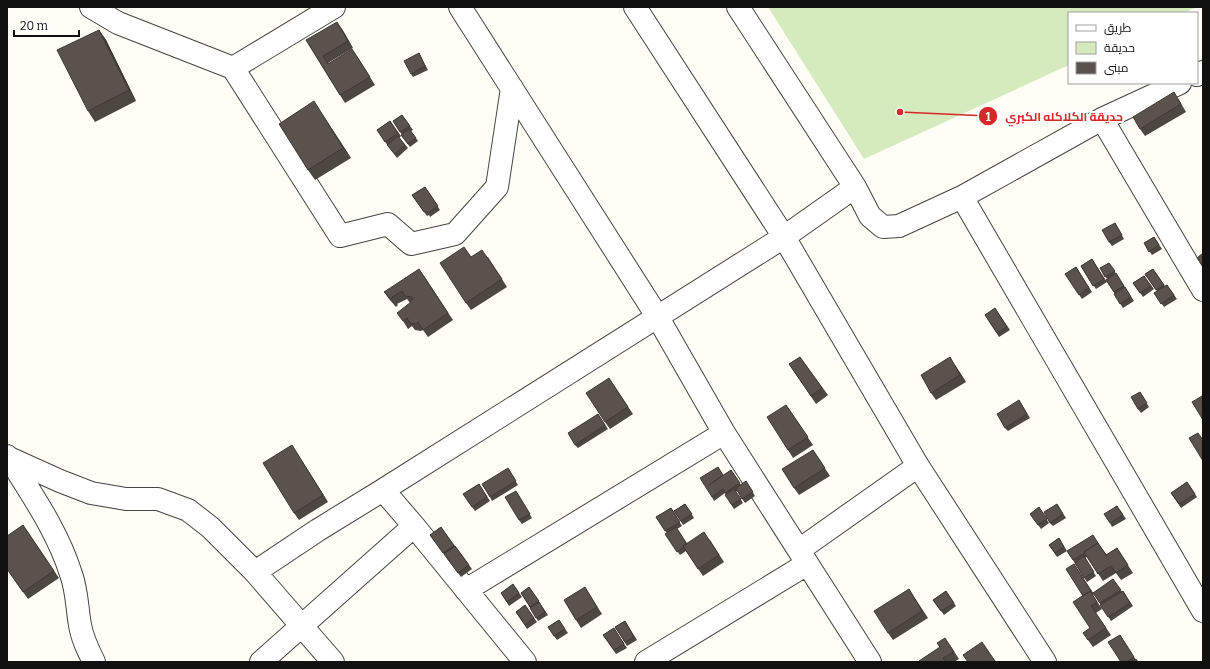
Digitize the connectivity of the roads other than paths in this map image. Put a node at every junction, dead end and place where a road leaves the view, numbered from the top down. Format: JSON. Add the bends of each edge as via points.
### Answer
{"nodes":[{"id":1,"x":334,"y":7,"type":"edge"},
{"id":2,"x":462,"y":7,"type":"edge"},
{"id":3,"x":635,"y":7,"type":"edge"},
{"id":4,"x":738,"y":7,"type":"edge"},
{"id":5,"x":103,"y":10,"type":"edge"},
{"id":6,"x":233,"y":68,"type":"junction"},
{"id":7,"x":1178,"y":84,"type":"edge"},
{"id":8,"x":512,"y":88,"type":"junction"},
{"id":9,"x":1102,"y":119,"type":"junction"},
{"id":10,"x":855,"y":187,"type":"junction"},
{"id":11,"x":962,"y":197,"type":"junction"},
{"id":12,"x":784,"y":237,"type":"junction"},
{"id":13,"x":1203,"y":290,"type":"edge"},
{"id":14,"x":657,"y":316,"type":"junction"},
{"id":15,"x":724,"y":433,"type":"junction"},
{"id":16,"x":8,"y":457,"type":"edge"},
{"id":17,"x":918,"y":466,"type":"junction"},
{"id":18,"x":383,"y":490,"type":"junction"},
{"id":19,"x":414,"y":526,"type":"junction"},
{"id":20,"x":803,"y":557,"type":"junction"},
{"id":21,"x":255,"y":572,"type":"junction"},
{"id":22,"x":466,"y":590,"type":"junction"},
{"id":23,"x":1203,"y":611,"type":"edge"},
{"id":24,"x":301,"y":627,"type":"junction"},
{"id":25,"x":94,"y":662,"type":"edge"},
{"id":26,"x":261,"y":662,"type":"edge"},
{"id":27,"x":332,"y":662,"type":"edge"},
{"id":28,"x":525,"y":662,"type":"edge"},
{"id":29,"x":646,"y":662,"type":"edge"},
{"id":30,"x":870,"y":662,"type":"edge"},
{"id":31,"x":1045,"y":662,"type":"edge"}],
"edges":[{"from":1,"to":6,"type":"street"},
{"from":2,"to":8,"type":"street"},
{"from":3,"to":12,"type":"street"},
{"from":4,"to":10,"type":"street"},
{"from":5,"to":6,"type":"street","via":[[118,23]]},
{"from":6,"to":8,"type":"street","via":[[340,236],[388,224],[411,244],[455,234],[497,187]]},
{"from":7,"to":9,"type":"street"},
{"from":8,"to":14,"type":"street"},
{"from":9,"to":11,"type":"street"},
{"from":9,"to":13,"type":"street"},
{"from":10,"to":11,"type":"street","via":[[870,216],[883,227],[900,226]]},
{"from":10,"to":12,"type":"street"},
{"from":11,"to":23,"type":"street"},
{"from":12,"to":14,"type":"street"},
{"from":12,"to":17,"type":"street"},
{"from":14,"to":15,"type":"street"},
{"from":14,"to":18,"type":"street"},
{"from":15,"to":20,"type":"street"},
{"from":15,"to":22,"type":"street"},
{"from":16,"to":21,"type":"street","via":[[91,493],[126,499],[158,499],[188,510],[210,527]]},
{"from":16,"to":25,"type":"street","via":[[62,548],[72,575],[80,626]]},
{"from":17,"to":20,"type":"street"},
{"from":17,"to":31,"type":"street"},
{"from":18,"to":19,"type":"street"},
{"from":18,"to":21,"type":"street"},
{"from":19,"to":22,"type":"street"},
{"from":19,"to":24,"type":"street"},
{"from":20,"to":29,"type":"street"},
{"from":20,"to":30,"type":"street"},
{"from":21,"to":24,"type":"street"},
{"from":22,"to":28,"type":"street"},
{"from":24,"to":26,"type":"street"},
{"from":24,"to":27,"type":"street"}]}
